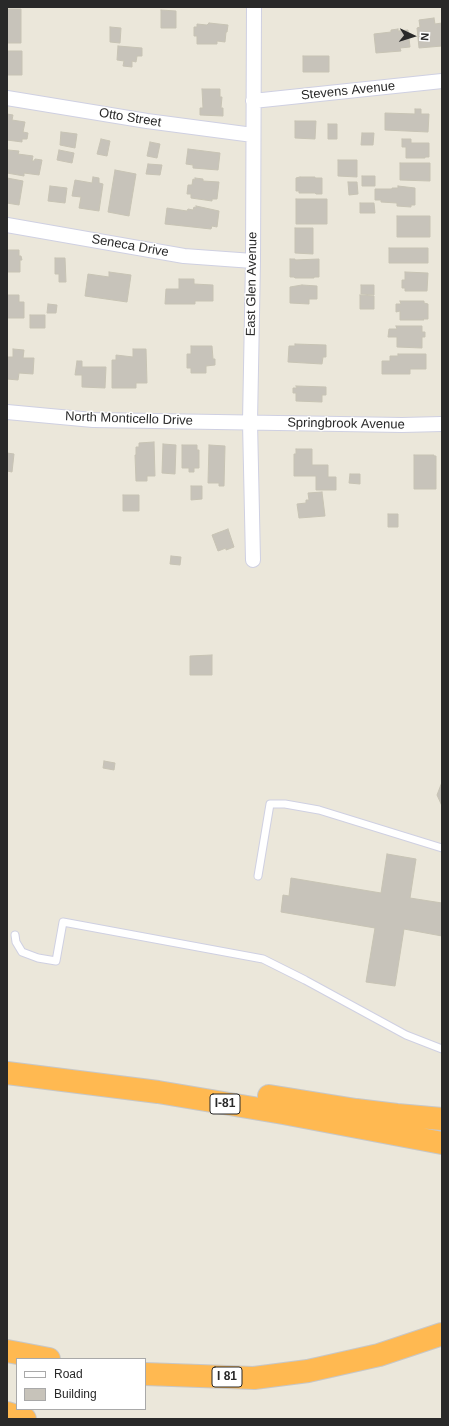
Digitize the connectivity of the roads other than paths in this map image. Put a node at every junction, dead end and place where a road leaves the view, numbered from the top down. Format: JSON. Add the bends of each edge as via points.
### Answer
{"nodes":[{"id":1,"x":254,"y":7,"type":"edge"},
{"id":2,"x":442,"y":81,"type":"edge"},
{"id":3,"x":7,"y":98,"type":"edge"},
{"id":4,"x":253,"y":101,"type":"junction"},
{"id":5,"x":253,"y":135,"type":"junction"},
{"id":6,"x":7,"y":225,"type":"edge"},
{"id":7,"x":253,"y":261,"type":"junction"},
{"id":8,"x":7,"y":412,"type":"edge"},
{"id":9,"x":250,"y":422,"type":"junction"},
{"id":10,"x":442,"y":424,"type":"edge"},
{"id":11,"x":253,"y":560,"type":"dead end"},
{"id":12,"x":442,"y":848,"type":"edge"},
{"id":13,"x":258,"y":876,"type":"dead end"},
{"id":14,"x":15,"y":935,"type":"dead end"},
{"id":15,"x":442,"y":1049,"type":"edge"},
{"id":16,"x":7,"y":1061,"type":"edge"},
{"id":17,"x":7,"y":1073,"type":"edge"},
{"id":18,"x":442,"y":1119,"type":"edge"},
{"id":19,"x":442,"y":1143,"type":"edge"},
{"id":20,"x":442,"y":1334,"type":"edge"},
{"id":21,"x":7,"y":1351,"type":"edge"},
{"id":22,"x":44,"y":1358,"type":"edge"},
{"id":23,"x":146,"y":1374,"type":"edge"},
{"id":24,"x":7,"y":1413,"type":"edge"},
{"id":25,"x":25,"y":1419,"type":"edge"}],
"edges":[{"from":1,"to":4,"type":"street","name":"East Glen Avenue"},
{"from":2,"to":4,"type":"street","name":"Stevens Avenue"},
{"from":3,"to":5,"type":"street","name":"Otto Street"},
{"from":4,"to":5,"type":"street","name":"East Glen Avenue"},
{"from":5,"to":7,"type":"street","name":"East Glen Avenue"},
{"from":6,"to":7,"type":"street","name":"Seneca Drive","via":[[184,256]]},
{"from":7,"to":9,"type":"street","name":"East Glen Avenue"},
{"from":8,"to":9,"type":"street","name":"North Monticello Drive","via":[[93,420]]},
{"from":9,"to":10,"type":"street","name":"Springbrook Avenue"},
{"from":9,"to":11,"type":"street","name":"East Glen Avenue"},
{"from":12,"to":13,"type":"lane","via":[[319,810],[270,804]]},
{"from":14,"to":15,"type":"lane","via":[[22,952],[56,961],[63,922],[263,959],[406,1035]]},
{"from":16,"to":18,"type":"highway","via":[[85,1069],[356,1110]]},
{"from":17,"to":19,"type":"highway","number":"I-81","via":[[158,1092]]},
{"from":20,"to":23,"type":"highway","number":"I 81","via":[[379,1356],[308,1371],[254,1378]]},
{"from":21,"to":22,"type":"highway"},
{"from":24,"to":25,"type":"highway"}]}
